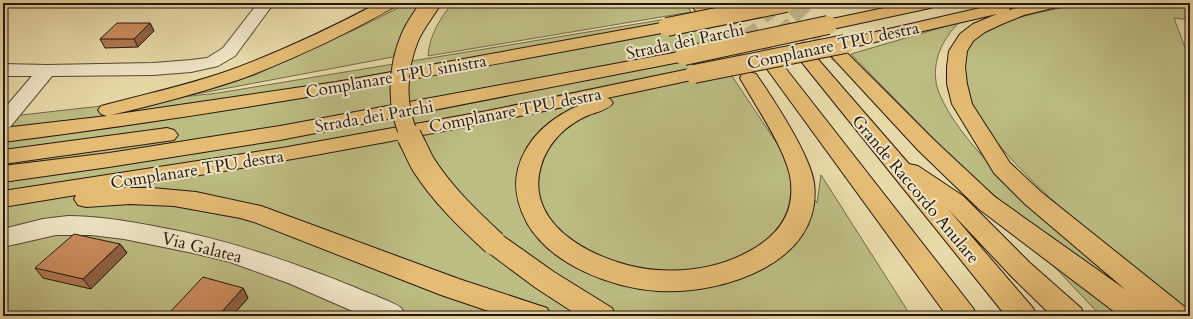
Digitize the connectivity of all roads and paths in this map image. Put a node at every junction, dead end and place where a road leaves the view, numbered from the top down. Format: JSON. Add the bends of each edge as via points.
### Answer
{"nodes":[{"id":1,"x":266,"y":3,"type":"edge"},
{"id":2,"x":390,"y":3,"type":"edge"},
{"id":3,"x":431,"y":3,"type":"edge"},
{"id":4,"x":786,"y":3,"type":"edge"},
{"id":5,"x":870,"y":3,"type":"edge"},
{"id":6,"x":930,"y":3,"type":"edge"},
{"id":7,"x":1024,"y":3,"type":"edge"},
{"id":8,"x":1055,"y":3,"type":"edge"},
{"id":9,"x":825,"y":19,"type":"junction"},
{"id":10,"x":682,"y":50,"type":"junction"},
{"id":11,"x":843,"y":50,"type":"junction"},
{"id":12,"x":810,"y":61,"type":"tunnel mouth"},
{"id":13,"x":776,"y":69,"type":"tunnel mouth"},
{"id":14,"x":3,"y":70,"type":"edge"},
{"id":15,"x":47,"y":71,"type":"junction"},
{"id":16,"x":684,"y":76,"type":"junction"},
{"id":17,"x":749,"y":78,"type":"tunnel mouth"},
{"id":18,"x":8,"y":126,"type":"edge"},
{"id":19,"x":3,"y":157,"type":"edge"},
{"id":20,"x":894,"y":162,"type":"junction"},
{"id":21,"x":3,"y":174,"type":"edge"},
{"id":22,"x":3,"y":199,"type":"edge"},
{"id":23,"x":3,"y":210,"type":"edge"},
{"id":24,"x":3,"y":238,"type":"edge"},
{"id":25,"x":451,"y":287,"type":"junction"},
{"id":26,"x":391,"y":316,"type":"edge"},
{"id":27,"x":511,"y":316,"type":"edge"},
{"id":28,"x":537,"y":316,"type":"edge"},
{"id":29,"x":602,"y":316,"type":"edge"},
{"id":30,"x":963,"y":316,"type":"edge"},
{"id":31,"x":1023,"y":316,"type":"edge"},
{"id":32,"x":1071,"y":316,"type":"edge"},
{"id":33,"x":1141,"y":316,"type":"edge"},
{"id":34,"x":1176,"y":316,"type":"edge"}],
"edges":[{"from":1,"to":15,"type":"street","via":[[229,52],[203,65]]},
{"from":2,"to":18,"type":"highway","via":[[248,70],[190,89]]},
{"from":3,"to":29,"type":"highway","bridge":true,"via":[[414,27],[407,44],[402,59],[399,85],[402,115],[415,149],[434,180],[459,211],[494,243],[545,280]]},
{"from":4,"to":18,"type":"highway","name":"Complanare TPU sinistra","bridge":true,"via":[[431,71],[145,118]]},
{"from":5,"to":9,"type":"highway","name":"Strada dei Parchi"},
{"from":6,"to":9,"type":"highway","name":"Strada dei Parchi"},
{"from":7,"to":11,"type":"highway","name":"Complanare TPU destra"},
{"from":8,"to":34,"type":"highway","via":[[996,20],[966,38],[958,51],[956,67],[962,104],[1002,168],[1033,198]]},
{"from":9,"to":10,"type":"highway","name":"Strada dei Parchi","bridge":true},
{"from":10,"to":19,"type":"highway","name":"Strada dei Parchi","via":[[282,118]]},
{"from":10,"to":21,"type":"highway","name":"Strada dei Parchi","via":[[280,133]]},
{"from":11,"to":16,"type":"highway","name":"Complanare TPU destra","bridge":true},
{"from":11,"to":33,"type":"highway","via":[[926,144],[987,203]]},
{"from":12,"to":20,"type":"highway","name":"Grande Raccordo Anulare"},
{"from":13,"to":30,"type":"highway","name":"Grande Raccordo Anulare"},
{"from":14,"to":15,"type":"street"},
{"from":15,"to":18,"type":"street"},
{"from":16,"to":17,"type":"highway","via":[[654,90],[579,112],[560,123],[535,152],[527,183],[530,200],[536,217],[550,236],[570,252],[599,267],[631,276],[667,281],[698,280],[728,273],[753,264],[779,246],[795,228],[803,205],[800,167]]},
{"from":16,"to":22,"type":"highway","name":"Complanare TPU destra","via":[[282,156]]},
{"from":20,"to":31,"type":"highway","name":"Grande Raccordo Anulare"},
{"from":20,"to":32,"type":"highway","via":[[955,202],[1021,270]]},
{"from":23,"to":25,"type":"highway","via":[[119,196],[163,197],[217,204],[261,215]]},
{"from":24,"to":26,"type":"street","name":"Via Galatea","via":[[46,227],[80,225],[184,241],[239,255],[347,296]]},
{"from":25,"to":27,"type":"highway"},
{"from":25,"to":28,"type":"highway"}]}
